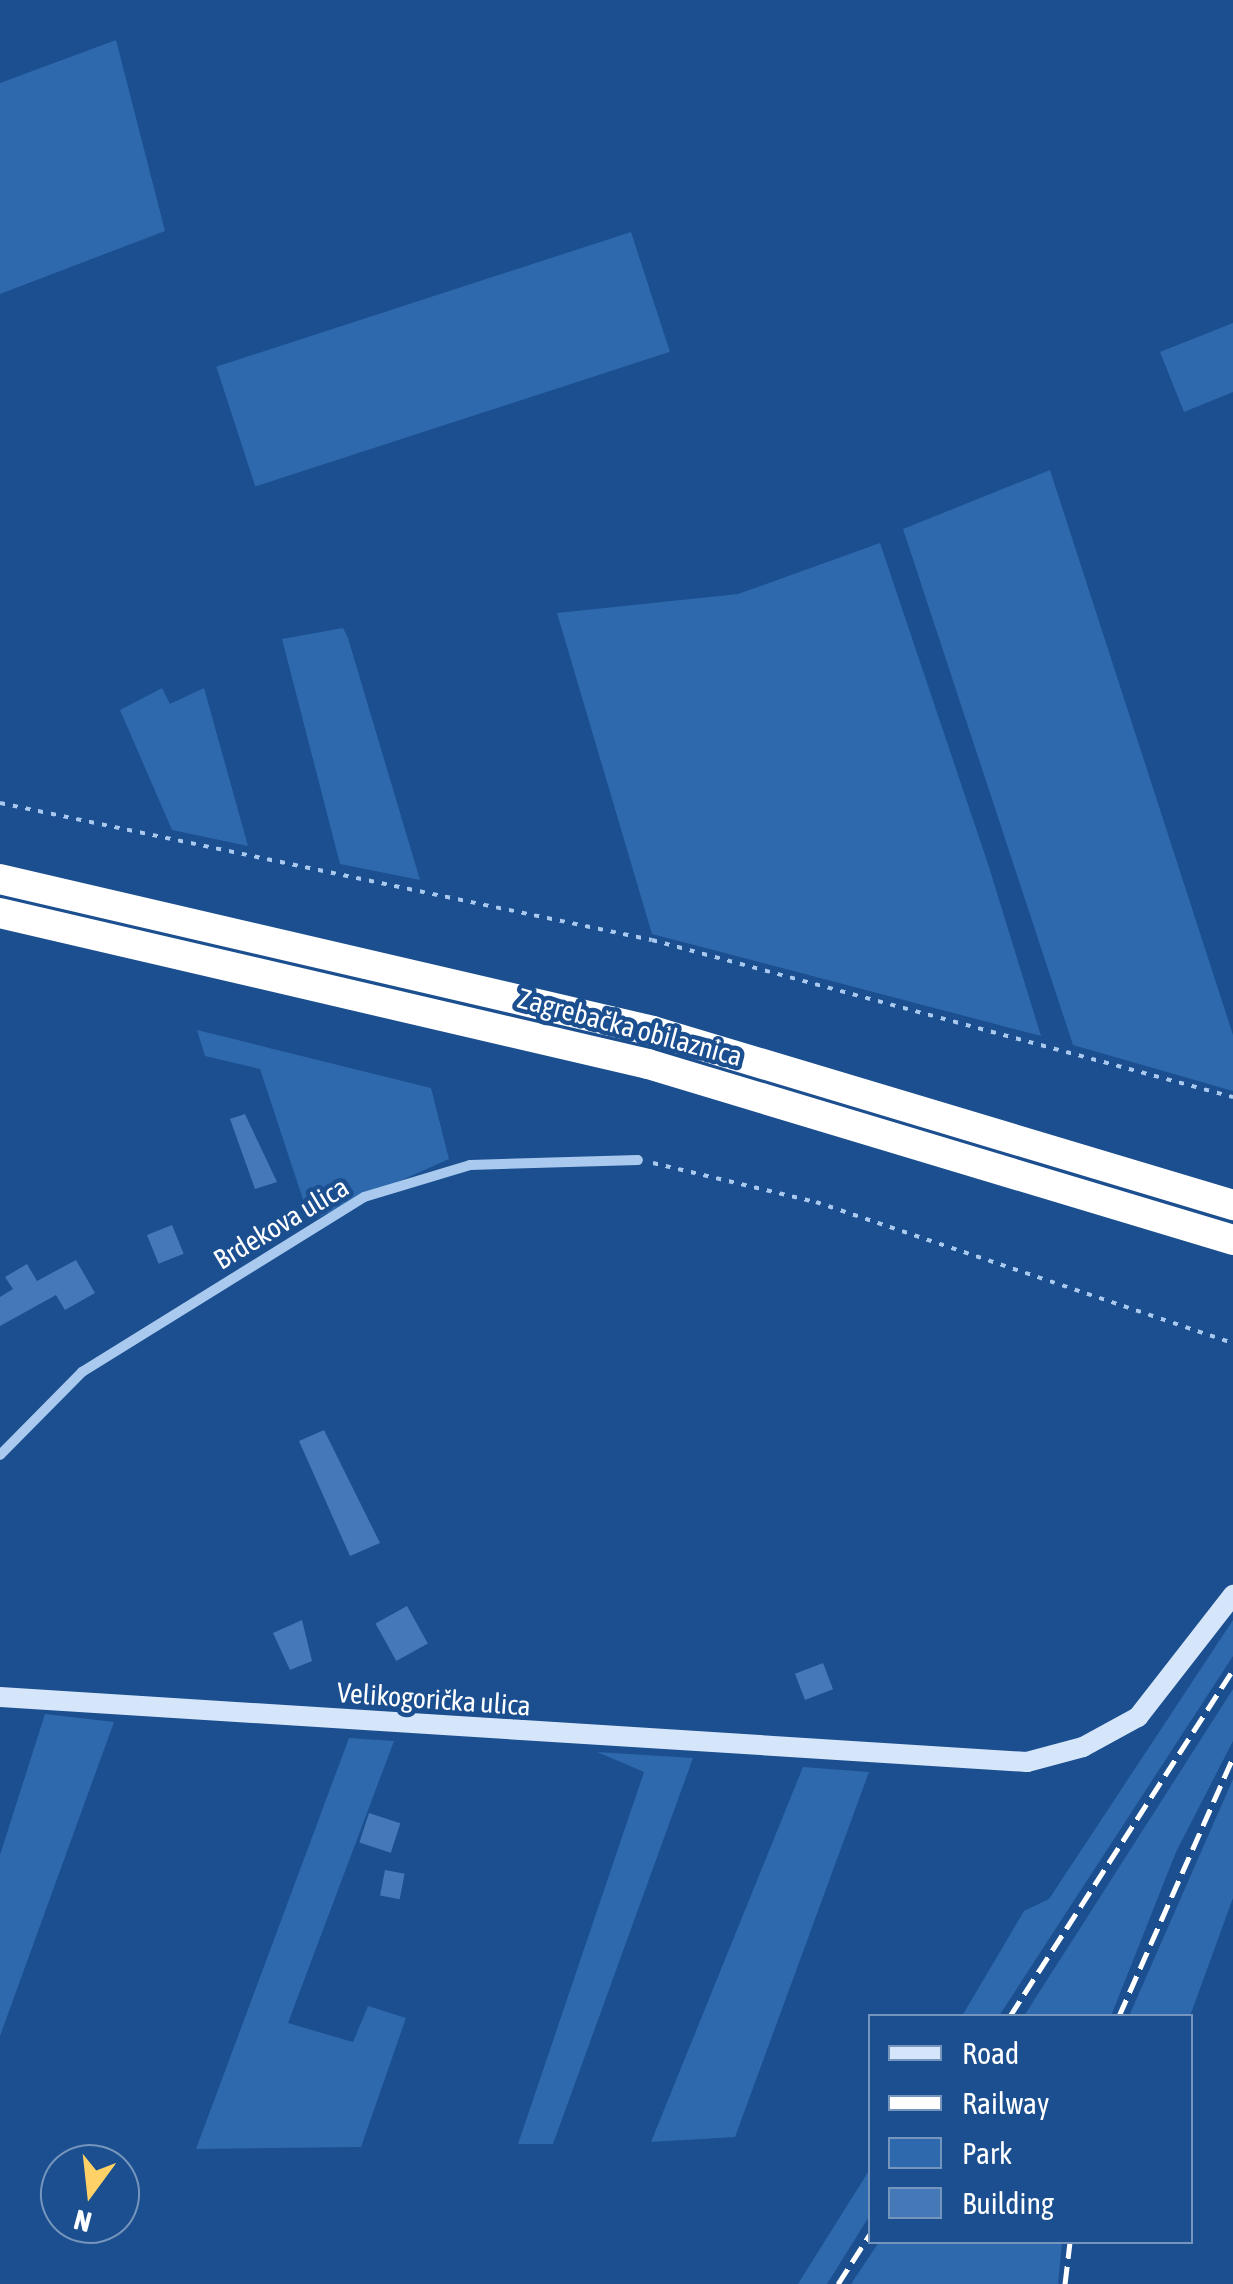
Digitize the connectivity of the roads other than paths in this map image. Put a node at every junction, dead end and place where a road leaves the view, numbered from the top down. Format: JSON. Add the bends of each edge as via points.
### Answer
{"nodes":[{"id":1,"x":0,"y":879,"type":"edge"},
{"id":2,"x":0,"y":912,"type":"edge"},
{"id":3,"x":638,"y":1160,"type":"road end"},
{"id":4,"x":1233,"y":1204,"type":"edge"},
{"id":5,"x":1233,"y":1240,"type":"edge"},
{"id":6,"x":0,"y":1455,"type":"edge"},
{"id":7,"x":1233,"y":1595,"type":"edge"},
{"id":8,"x":0,"y":1697,"type":"edge"}],
"edges":[{"from":1,"to":4,"type":"highway","name":"Zagrebačka obilaznica","via":[[653,1030]]},
{"from":2,"to":5,"type":"highway","name":"Zagrebačka obilaznica","via":[[648,1064]]},
{"from":3,"to":6,"type":"street","name":"Brdekova ulica","via":[[470,1165],[364,1197],[82,1372]]},
{"from":7,"to":8,"type":"street","name":"Velikogorička ulica","via":[[1159,1697],[1083,1747],[1027,1762]]}]}
